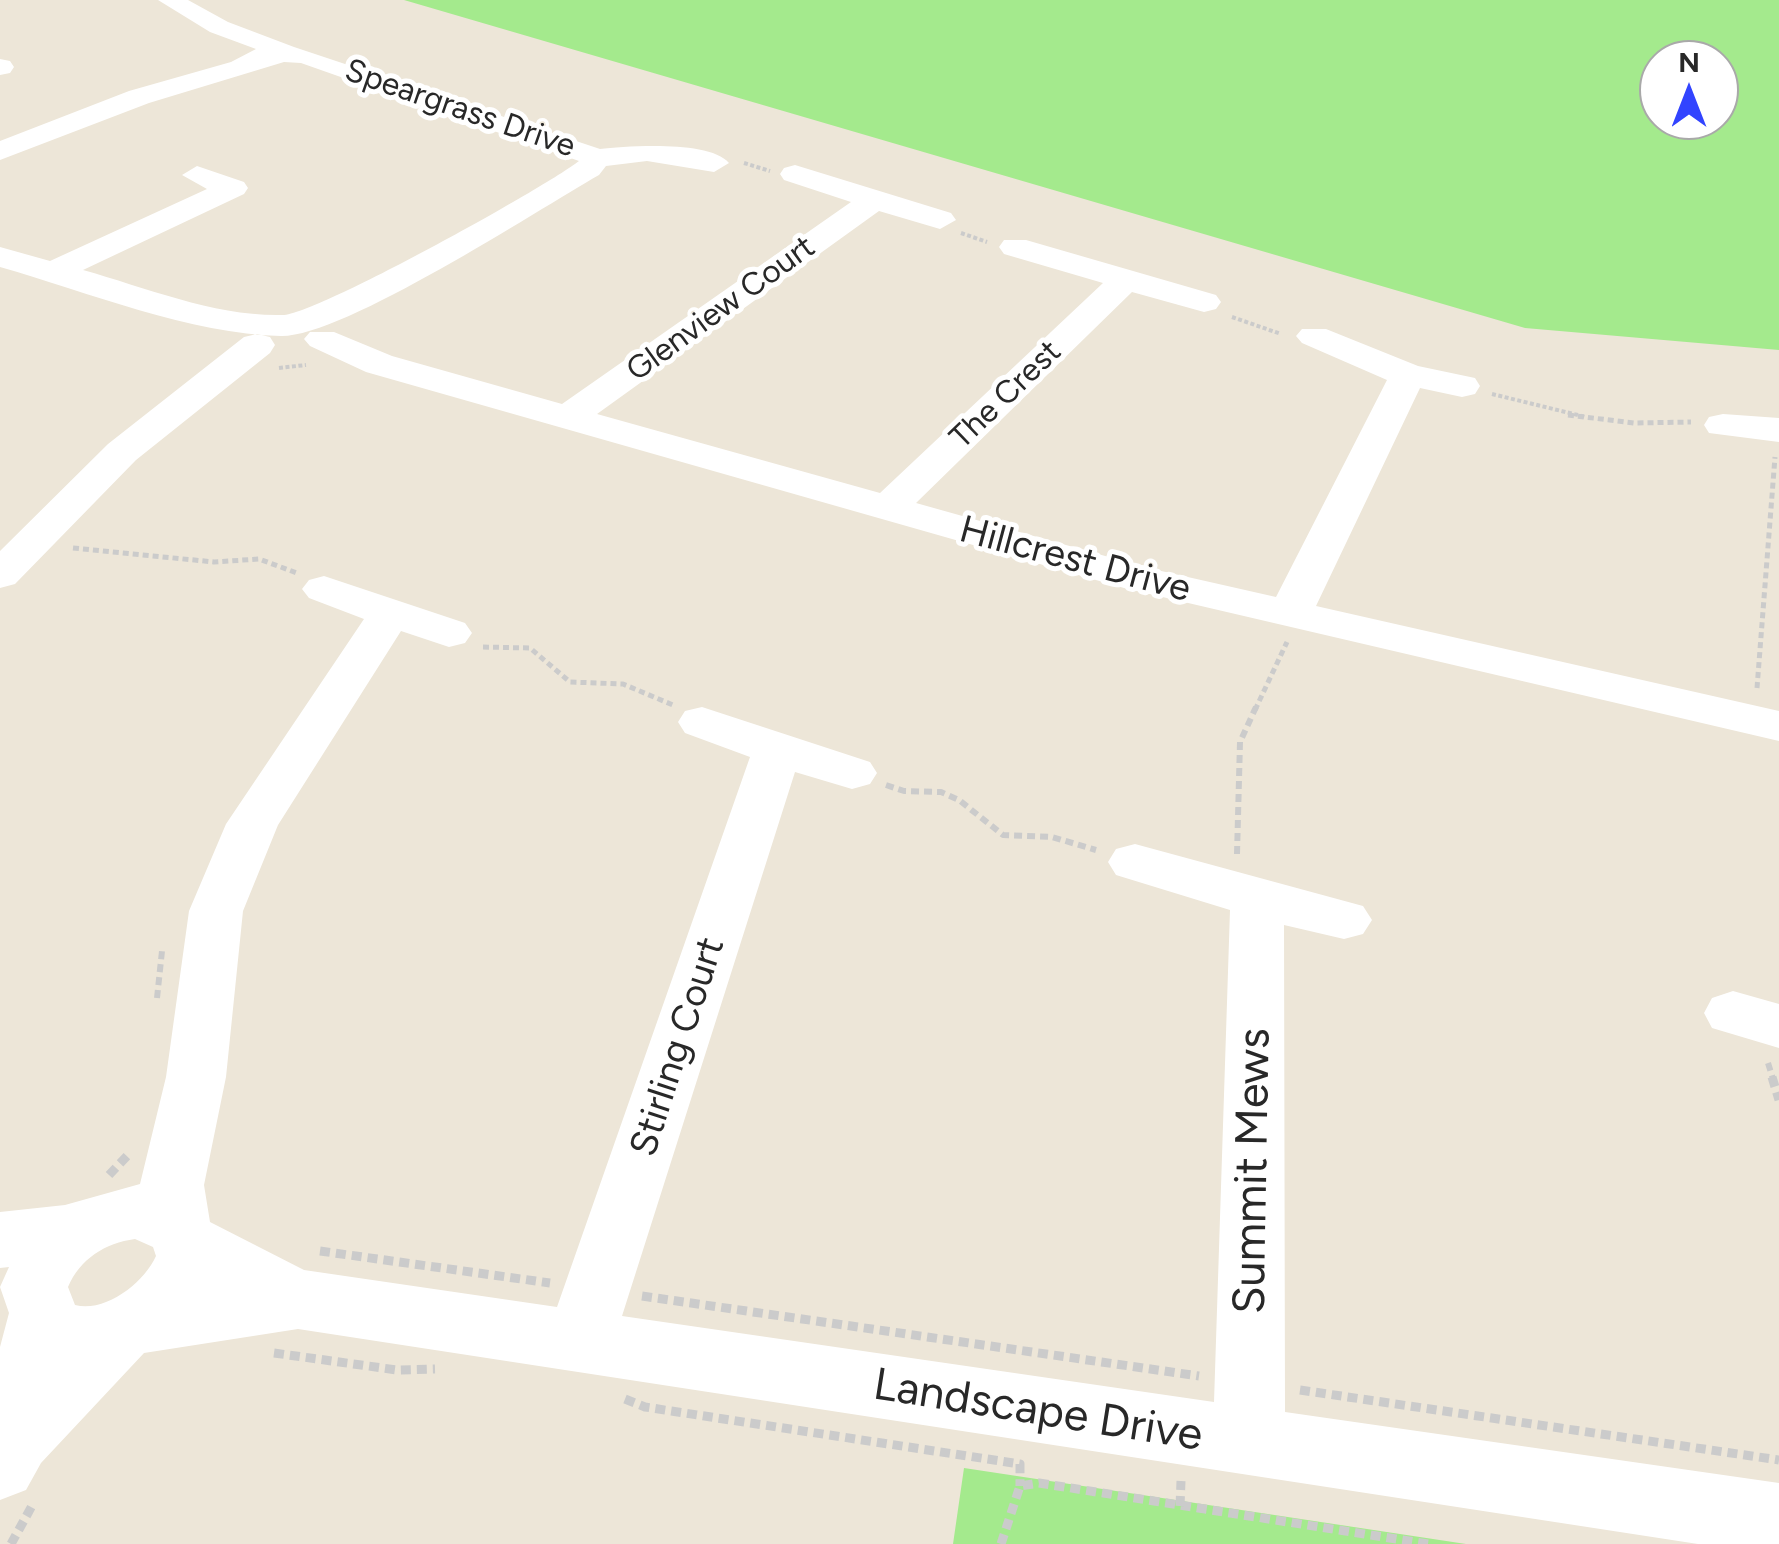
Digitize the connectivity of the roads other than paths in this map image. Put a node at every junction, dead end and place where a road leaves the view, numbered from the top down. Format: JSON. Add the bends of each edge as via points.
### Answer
{"nodes":[{"id":1,"x":170,"y":0,"type":"edge"},
{"id":2,"x":264,"y":53,"type":"junction"},
{"id":3,"x":0,"y":151,"type":"edge"},
{"id":4,"x":596,"y":158,"type":"junction"},
{"id":5,"x":714,"y":158,"type":"road end"},
{"id":6,"x":794,"y":173,"type":"road end"},
{"id":7,"x":197,"y":175,"type":"dead end"},
{"id":8,"x":233,"y":188,"type":"junction"},
{"id":9,"x":270,"y":197,"type":"dead end"},
{"id":10,"x":874,"y":200,"type":"junction"},
{"id":11,"x":944,"y":221,"type":"road end"},
{"id":12,"x":1012,"y":246,"type":"road end"},
{"id":13,"x":0,"y":257,"type":"edge"},
{"id":14,"x":54,"y":272,"type":"junction"},
{"id":15,"x":1125,"y":280,"type":"junction"},
{"id":16,"x":1209,"y":303,"type":"road end"},
{"id":17,"x":1306,"y":335,"type":"road end"},
{"id":18,"x":295,"y":344,"type":"junction"},
{"id":19,"x":1408,"y":375,"type":"junction"},
{"id":20,"x":1462,"y":386,"type":"road end"},
{"id":21,"x":568,"y":418,"type":"junction"},
{"id":22,"x":1723,"y":425,"type":"road end"},
{"id":23,"x":1775,"y":430,"type":"edge"},
{"id":24,"x":888,"y":509,"type":"junction"},
{"id":25,"x":0,"y":575,"type":"edge"},
{"id":26,"x":324,"y":589,"type":"road end"},
{"id":27,"x":390,"y":613,"type":"junction"},
{"id":28,"x":1280,"y":625,"type":"junction"},
{"id":29,"x":450,"y":634,"type":"road end"},
{"id":30,"x":1767,"y":712,"type":"edge"},
{"id":31,"x":702,"y":722,"type":"road end"},
{"id":32,"x":777,"y":750,"type":"junction"},
{"id":33,"x":852,"y":774,"type":"road end"},
{"id":34,"x":1135,"y":862,"type":"road end"},
{"id":35,"x":1246,"y":896,"type":"junction"},
{"id":36,"x":1344,"y":920,"type":"dead end"},
{"id":37,"x":182,"y":1131,"type":"junction"},
{"id":38,"x":80,"y":1227,"type":"junction"},
{"id":39,"x":182,"y":1234,"type":"junction"},
{"id":40,"x":0,"y":1240,"type":"edge"},
{"id":41,"x":286,"y":1300,"type":"junction"},
{"id":42,"x":25,"y":1302,"type":"edge"},
{"id":43,"x":128,"y":1327,"type":"junction"},
{"id":44,"x":598,"y":1342,"type":"junction"},
{"id":45,"x":1249,"y":1413,"type":"junction"},
{"id":46,"x":7,"y":1452,"type":"edge"},
{"id":47,"x":1779,"y":1520,"type":"edge"}],
"edges":[{"from":1,"to":2,"type":"street","name":"Speargrass Drive"},
{"from":2,"to":3,"type":"street"},
{"from":2,"to":4,"type":"street","name":"Speargrass Drive","via":[[322,62]]},
{"from":4,"to":5,"type":"street","name":"Speargrass Drive","via":[[640,152]]},
{"from":4,"to":18,"type":"street","name":"Speargrass Drive","via":[[589,169],[364,296]]},
{"from":6,"to":10,"type":"street","name":"Glenview Court"},
{"from":7,"to":8,"type":"street"},
{"from":8,"to":9,"type":"street"},
{"from":8,"to":14,"type":"street"},
{"from":10,"to":11,"type":"street","name":"Glenview Court"},
{"from":10,"to":21,"type":"street","name":"Glenview Court"},
{"from":12,"to":15,"type":"street"},
{"from":13,"to":14,"type":"street","name":"Hillcrest Drive"},
{"from":14,"to":18,"type":"street","name":"Hillcrest Drive"},
{"from":15,"to":16,"type":"street"},
{"from":15,"to":24,"type":"street","name":"The Crest"},
{"from":17,"to":19,"type":"street"},
{"from":18,"to":21,"type":"street","name":"Hillcrest Drive"},
{"from":18,"to":25,"type":"street","name":"Speargrass Drive","via":[[203,390],[122,452]]},
{"from":19,"to":20,"type":"street"},
{"from":19,"to":28,"type":"street"},
{"from":21,"to":24,"type":"street","name":"Hillcrest Drive"},
{"from":22,"to":23,"type":"street"},
{"from":24,"to":28,"type":"street","name":"Hillcrest Drive"},
{"from":26,"to":27,"type":"street"},
{"from":27,"to":29,"type":"street"},
{"from":27,"to":37,"type":"street","via":[[252,824],[216,911],[196,1076]]},
{"from":28,"to":30,"type":"street","name":"Hillcrest Drive"},
{"from":31,"to":32,"type":"street"},
{"from":32,"to":33,"type":"street"},
{"from":32,"to":44,"type":"street","name":"Stirling Court"},
{"from":34,"to":35,"type":"street"},
{"from":35,"to":36,"type":"street"},
{"from":35,"to":45,"type":"street","name":"Summit Mews"},
{"from":37,"to":38,"type":"street","via":[[144,1180]]},
{"from":37,"to":39,"type":"street","via":[[172,1184]]},
{"from":38,"to":39,"type":"street","via":[[139,1211],[161,1215]]},
{"from":38,"to":40,"type":"street"},
{"from":38,"to":42,"type":"street","via":[[40,1268]]},
{"from":39,"to":41,"type":"street","name":"Landscape Drive"},
{"from":39,"to":43,"type":"street","via":[[184,1276],[172,1294]]},
{"from":41,"to":43,"type":"street","name":"Landscape Drive"},
{"from":41,"to":44,"type":"street","name":"Landscape Drive"},
{"from":42,"to":43,"type":"street","via":[[74,1336]]},
{"from":42,"to":46,"type":"street"},
{"from":43,"to":46,"type":"street"},
{"from":44,"to":45,"type":"street","name":"Landscape Drive"},
{"from":45,"to":47,"type":"street","name":"Landscape Drive"}]}
